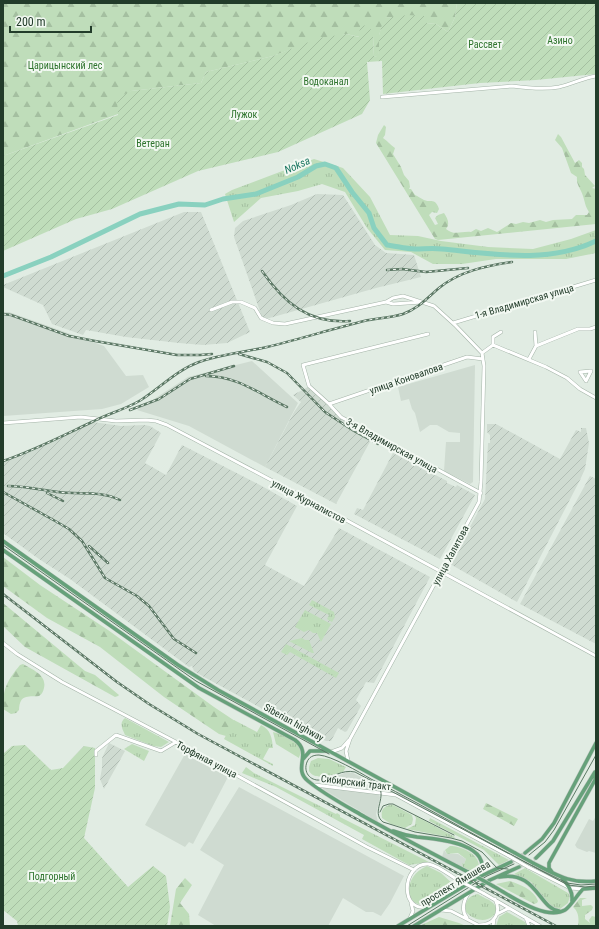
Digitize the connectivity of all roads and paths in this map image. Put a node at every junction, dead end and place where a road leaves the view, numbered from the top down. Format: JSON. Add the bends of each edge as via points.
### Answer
{"nodes":[{"id":1,"x":596,"y":76,"type":"edge"},
{"id":2,"x":382,"y":97,"type":"dead end"},
{"id":3,"x":596,"y":280,"type":"edge"},
{"id":4,"x":386,"y":302,"type":"junction"},
{"id":5,"x":422,"y":302,"type":"junction"},
{"id":6,"x":211,"y":310,"type":"dead end"},
{"id":7,"x":453,"y":323,"type":"junction"},
{"id":8,"x":596,"y":327,"type":"edge"},
{"id":9,"x":501,"y":332,"type":"dead end"},
{"id":10,"x":535,"y":332,"type":"dead end"},
{"id":11,"x":428,"y":334,"type":"dead end"},
{"id":12,"x":493,"y":345,"type":"junction"},
{"id":13,"x":536,"y":346,"type":"junction"},
{"id":14,"x":482,"y":353,"type":"junction"},
{"id":15,"x":483,"y":359,"type":"junction"},
{"id":16,"x":529,"y":359,"type":"junction"},
{"id":17,"x":596,"y":370,"type":"edge"},
{"id":18,"x":591,"y":371,"type":"dead end"},
{"id":19,"x":596,"y":398,"type":"edge"},
{"id":20,"x":329,"y":404,"type":"junction"},
{"id":21,"x":3,"y":423,"type":"edge"},
{"id":22,"x":481,"y":492,"type":"junction"},
{"id":23,"x":3,"y":541,"type":"edge"},
{"id":24,"x":3,"y":550,"type":"edge"},
{"id":25,"x":441,"y":572,"type":"junction"},
{"id":26,"x":3,"y":642,"type":"edge"},
{"id":27,"x":596,"y":656,"type":"edge"},
{"id":28,"x":350,"y":739,"type":"junction"},
{"id":29,"x":176,"y":742,"type":"junction"},
{"id":30,"x":596,"y":743,"type":"edge"},
{"id":31,"x":331,"y":752,"type":"junction"},
{"id":32,"x":96,"y":755,"type":"dead end"},
{"id":33,"x":302,"y":760,"type":"junction"},
{"id":34,"x":348,"y":761,"type":"junction"},
{"id":35,"x":596,"y":772,"type":"edge"},
{"id":36,"x":315,"y":785,"type":"junction"},
{"id":37,"x":386,"y":829,"type":"junction"},
{"id":38,"x":525,"y":853,"type":"tunnel mouth"},
{"id":39,"x":536,"y":858,"type":"tunnel mouth"},
{"id":40,"x":511,"y":862,"type":"tunnel mouth"},
{"id":41,"x":519,"y":867,"type":"tunnel mouth"},
{"id":42,"x":414,"y":870,"type":"junction"},
{"id":43,"x":552,"y":872,"type":"junction"},
{"id":44,"x":479,"y":877,"type":"junction"},
{"id":45,"x":561,"y":877,"type":"junction"},
{"id":46,"x":490,"y":880,"type":"junction"},
{"id":47,"x":596,"y":881,"type":"edge"},
{"id":48,"x":570,"y":888,"type":"junction"},
{"id":49,"x":596,"y":888,"type":"edge"},
{"id":50,"x":583,"y":889,"type":"junction"},
{"id":51,"x":469,"y":892,"type":"junction"},
{"id":52,"x":495,"y":899,"type":"junction"},
{"id":53,"x":411,"y":901,"type":"junction"},
{"id":54,"x":572,"y":902,"type":"junction"},
{"id":55,"x":436,"y":904,"type":"junction"},
{"id":56,"x":512,"y":909,"type":"junction"},
{"id":57,"x":439,"y":910,"type":"junction"},
{"id":58,"x":562,"y":911,"type":"junction"},
{"id":59,"x":498,"y":914,"type":"junction"},
{"id":60,"x":526,"y":918,"type":"junction"},
{"id":61,"x":409,"y":920,"type":"junction"},
{"id":62,"x":470,"y":920,"type":"junction"},
{"id":63,"x":494,"y":920,"type":"junction"},
{"id":64,"x":479,"y":925,"type":"edge"},
{"id":65,"x":398,"y":926,"type":"edge"},
{"id":66,"x":414,"y":926,"type":"edge"},
{"id":67,"x":493,"y":926,"type":"edge"},
{"id":68,"x":529,"y":926,"type":"edge"},
{"id":69,"x":540,"y":926,"type":"edge"}],
"edges":[{"from":1,"to":2,"type":"street","via":[[559,87],[529,89],[512,86]]},
{"from":3,"to":7,"type":"street","name":"1-я Владимирская улица"},
{"from":4,"to":5,"type":"street"},
{"from":4,"to":5,"type":"street","via":[[403,296]]},
{"from":4,"to":6,"type":"street","via":[[285,324],[261,318],[255,308],[241,302],[232,302]]},
{"from":5,"to":7,"type":"street","via":[[434,306]]},
{"from":7,"to":14,"type":"street"},
{"from":8,"to":13,"type":"street","via":[[578,329]]},
{"from":9,"to":12,"type":"street","via":[[493,337]]},
{"from":10,"to":13,"type":"street"},
{"from":11,"to":20,"type":"street","name":"3-я Владимирская улица","via":[[303,365],[310,386]]},
{"from":12,"to":14,"type":"street"},
{"from":12,"to":16,"type":"street"},
{"from":13,"to":16,"type":"street"},
{"from":14,"to":15,"type":"street","name":"улица Халитова"},
{"from":15,"to":20,"type":"street","name":"улица Коновалова","via":[[467,357]]},
{"from":15,"to":22,"type":"street","name":"улица Халитова"},
{"from":16,"to":19,"type":"street","via":[[567,378]]},
{"from":17,"to":18,"type":"street"},
{"from":20,"to":22,"type":"street","name":"3-я Владимирская улица","via":[[341,417]]},
{"from":21,"to":25,"type":"street","name":"улица Журналистов","via":[[81,416],[156,421]]},
{"from":22,"to":25,"type":"street","name":"улица Халитова","via":[[479,502]]},
{"from":23,"to":31,"type":"main road","name":"Siberian highway","via":[[178,665]]},
{"from":24,"to":33,"type":"main road","name":"Siberian highway","via":[[199,688],[295,740],[302,746]]},
{"from":25,"to":27,"type":"street","name":"улица Журналистов"},
{"from":25,"to":28,"type":"street","name":"улица Халитова"},
{"from":26,"to":29,"type":"street","name":"Торфяная улица","via":[[17,654],[62,682]]},
{"from":28,"to":31,"type":"street","via":[[342,748]]},
{"from":28,"to":34,"type":"street","via":[[346,751]]},
{"from":29,"to":32,"type":"street","via":[[161,751],[116,735],[96,751]]},
{"from":29,"to":42,"type":"street","name":"Торфяная улица"},
{"from":30,"to":38,"type":"main road","via":[[554,823],[542,839]]},
{"from":31,"to":33,"type":"main road","via":[[310,751]]},
{"from":31,"to":34,"type":"main road","name":"Siberian highway"},
{"from":33,"to":36,"type":"main road","name":"Siberian highway","via":[[303,775]]},
{"from":34,"to":43,"type":"main road","name":"Siberian highway","bridge":true},
{"from":35,"to":39,"type":"main road","via":[[557,836]]},
{"from":35,"to":43,"type":"main road","via":[[595,780],[548,865]]},
{"from":36,"to":37,"type":"main road","name":"Siberian highway","via":[[345,806]]},
{"from":36,"to":48,"type":"street","bridge":true,"via":[[396,795]]},
{"from":37,"to":44,"type":"main road","via":[[447,841],[474,852],[483,867]]},
{"from":37,"to":58,"type":"main road","name":"Siberian highway","bridge":true,"via":[[544,912],[554,914]]},
{"from":40,"to":44,"type":"main road","name":"проспект Ямашева"},
{"from":41,"to":46,"type":"main road","name":"проспект Ямашева"},
{"from":42,"to":52,"type":"street","bridge":true,"via":[[431,865]]},
{"from":42,"to":53,"type":"street","via":[[406,889]]},
{"from":43,"to":45,"type":"main road","name":"Siberian highway"},
{"from":44,"to":55,"type":"main road","name":"проспект Ямашева"},
{"from":45,"to":47,"type":"main road","name":"Siberian highway","via":[[574,882]]},
{"from":45,"to":48,"type":"main road"},
{"from":46,"to":51,"type":"main road","name":"проспект Ямашева"},
{"from":46,"to":58,"type":"main road","via":[[503,876],[521,879],[533,886],[551,908]]},
{"from":48,"to":50,"type":"street"},
{"from":48,"to":54,"type":"main road"},
{"from":49,"to":50,"type":"main road"},
{"from":50,"to":54,"type":"main road"},
{"from":51,"to":57,"type":"main road","name":"проспект Ямашева"},
{"from":51,"to":62,"type":"street","name":"проспект Ямашева","via":[[463,906],[464,915]]},
{"from":52,"to":56,"type":"street"},
{"from":52,"to":59,"type":"street"},
{"from":53,"to":55,"type":"street","via":[[425,907]]},
{"from":53,"to":61,"type":"street","name":"проспект Ямашева","via":[[413,911]]},
{"from":54,"to":58,"type":"main road"},
{"from":55,"to":61,"type":"main road","name":"проспект Ямашева"},
{"from":56,"to":59,"type":"street"},
{"from":56,"to":60,"type":"street"},
{"from":57,"to":62,"type":"street","name":"проспект Ямашева","via":[[451,911]]},
{"from":57,"to":66,"type":"main road","name":"проспект Ямашева"},
{"from":59,"to":63,"type":"street"},
{"from":60,"to":68,"type":"street"},
{"from":60,"to":69,"type":"street"},
{"from":61,"to":65,"type":"main road","name":"проспект Ямашева"},
{"from":62,"to":64,"type":"street"},
{"from":63,"to":64,"type":"street"},
{"from":63,"to":67,"type":"street"}]}
